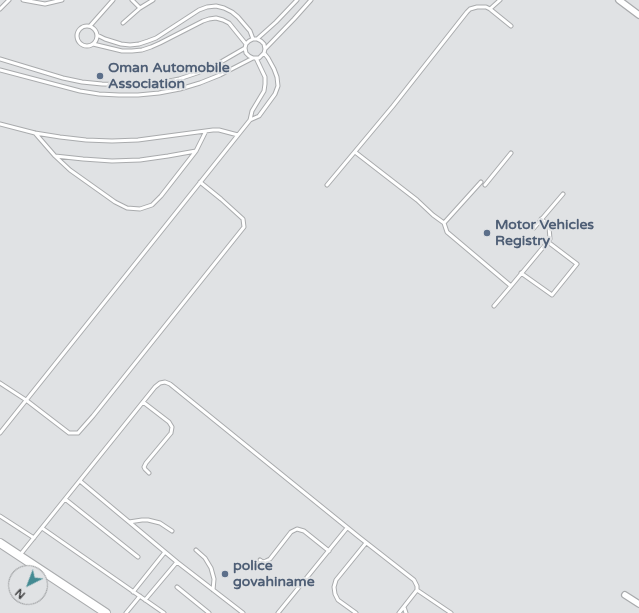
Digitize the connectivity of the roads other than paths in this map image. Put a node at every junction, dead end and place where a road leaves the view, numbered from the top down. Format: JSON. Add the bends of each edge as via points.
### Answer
{"nodes":[{"id":1,"x":9,"y":0,"type":"edge"},
{"id":2,"x":22,"y":0,"type":"edge"},
{"id":3,"x":62,"y":0,"type":"edge"},
{"id":4,"x":113,"y":0,"type":"edge"},
{"id":5,"x":132,"y":0,"type":"edge"},
{"id":6,"x":153,"y":0,"type":"edge"},
{"id":7,"x":297,"y":0,"type":"edge"},
{"id":8,"x":311,"y":0,"type":"edge"},
{"id":9,"x":500,"y":0,"type":"edge"},
{"id":10,"x":619,"y":0,"type":"edge"},
{"id":11,"x":140,"y":8,"type":"junction"},
{"id":12,"x":0,"y":9,"type":"edge"},
{"id":13,"x":490,"y":9,"type":"junction"},
{"id":14,"x":639,"y":15,"type":"edge"},
{"id":15,"x":123,"y":23,"type":"dead end"},
{"id":16,"x":90,"y":26,"type":"junction"},
{"id":17,"x":511,"y":26,"type":"dead end"},
{"id":18,"x":97,"y":35,"type":"junction"},
{"id":19,"x":253,"y":39,"type":"junction"},
{"id":20,"x":257,"y":39,"type":"junction"},
{"id":21,"x":93,"y":44,"type":"junction"},
{"id":22,"x":246,"y":44,"type":"junction"},
{"id":23,"x":245,"y":48,"type":"junction"},
{"id":24,"x":265,"y":48,"type":"junction"},
{"id":25,"x":264,"y":53,"type":"junction"},
{"id":26,"x":254,"y":58,"type":"junction"},
{"id":27,"x":0,"y":59,"type":"edge"},
{"id":28,"x":0,"y":70,"type":"edge"},
{"id":29,"x":250,"y":120,"type":"junction"},
{"id":30,"x":0,"y":124,"type":"edge"},
{"id":31,"x":206,"y":131,"type":"junction"},
{"id":32,"x":35,"y":133,"type":"junction"},
{"id":33,"x":238,"y":135,"type":"junction"},
{"id":34,"x":196,"y":151,"type":"junction"},
{"id":35,"x":355,"y":152,"type":"junction"},
{"id":36,"x":511,"y":153,"type":"dead end"},
{"id":37,"x":55,"y":156,"type":"junction"},
{"id":38,"x":200,"y":182,"type":"junction"},
{"id":39,"x":481,"y":182,"type":"dead end"},
{"id":40,"x":327,"y":185,"type":"dead end"},
{"id":41,"x":485,"y":185,"type":"dead end"},
{"id":42,"x":562,"y":194,"type":"dead end"},
{"id":43,"x":542,"y":220,"type":"junction"},
{"id":44,"x":444,"y":223,"type":"junction"},
{"id":45,"x":534,"y":228,"type":"dead end"},
{"id":46,"x":548,"y":242,"type":"junction"},
{"id":47,"x":521,"y":272,"type":"junction"},
{"id":48,"x":511,"y":286,"type":"junction"},
{"id":49,"x":494,"y":306,"type":"dead end"},
{"id":50,"x":0,"y":383,"type":"edge"},
{"id":51,"x":26,"y":400,"type":"junction"},
{"id":52,"x":143,"y":402,"type":"junction"},
{"id":53,"x":0,"y":432,"type":"edge"},
{"id":54,"x":149,"y":473,"type":"dead end"},
{"id":55,"x":80,"y":481,"type":"junction"},
{"id":56,"x":65,"y":499,"type":"junction"},
{"id":57,"x":1,"y":518,"type":"edge"},
{"id":58,"x":129,"y":522,"type":"junction"},
{"id":59,"x":42,"y":528,"type":"junction"},
{"id":60,"x":348,"y":528,"type":"junction"},
{"id":61,"x":172,"y":531,"type":"dead end"},
{"id":62,"x":34,"y":538,"type":"junction"},
{"id":63,"x":0,"y":543,"type":"edge"},
{"id":64,"x":366,"y":543,"type":"junction"},
{"id":65,"x":196,"y":550,"type":"dead end"},
{"id":66,"x":329,"y":551,"type":"junction"},
{"id":67,"x":165,"y":552,"type":"junction"},
{"id":68,"x":20,"y":556,"type":"junction"},
{"id":69,"x":138,"y":557,"type":"dead end"},
{"id":70,"x":260,"y":560,"type":"dead end"},
{"id":71,"x":177,"y":562,"type":"junction"},
{"id":72,"x":177,"y":588,"type":"dead end"},
{"id":73,"x":213,"y":590,"type":"junction"},
{"id":74,"x":417,"y":590,"type":"junction"},
{"id":75,"x":133,"y":592,"type":"junction"},
{"id":76,"x":626,"y":595,"type":"dead end"},
{"id":77,"x":140,"y":596,"type":"junction"},
{"id":78,"x":145,"y":600,"type":"junction"},
{"id":79,"x":639,"y":604,"type":"edge"},
{"id":80,"x":404,"y":607,"type":"junction"},
{"id":81,"x":106,"y":613,"type":"edge"},
{"id":82,"x":126,"y":613,"type":"edge"},
{"id":83,"x":164,"y":613,"type":"edge"},
{"id":84,"x":209,"y":613,"type":"edge"},
{"id":85,"x":243,"y":613,"type":"edge"},
{"id":86,"x":278,"y":613,"type":"edge"},
{"id":87,"x":356,"y":613,"type":"edge"},
{"id":88,"x":399,"y":613,"type":"edge"},
{"id":89,"x":406,"y":613,"type":"edge"},
{"id":90,"x":451,"y":613,"type":"edge"}],
"edges":[{"from":1,"to":12,"type":"lane"},
{"from":2,"to":3,"type":"lane","via":[[45,4]]},
{"from":4,"to":16,"type":"lane"},
{"from":5,"to":11,"type":"lane"},
{"from":6,"to":11,"type":"lane"},
{"from":7,"to":20,"type":"lane"},
{"from":8,"to":24,"type":"lane"},
{"from":9,"to":13,"type":"lane"},
{"from":10,"to":14,"type":"street"},
{"from":11,"to":15,"type":"lane"},
{"from":13,"to":17,"type":"lane"},
{"from":13,"to":35,"type":"lane","via":[[477,7],[465,14]]},
{"from":16,"to":18,"type":"lane"},
{"from":16,"to":21,"type":"lane","via":[[81,28],[77,39],[83,45]]},
{"from":18,"to":19,"type":"lane","via":[[121,44],[143,43],[156,38],[199,10],[216,6],[232,12],[250,31]]},
{"from":18,"to":21,"type":"lane"},
{"from":19,"to":20,"type":"lane"},
{"from":19,"to":22,"type":"lane"},
{"from":20,"to":24,"type":"lane"},
{"from":21,"to":22,"type":"lane","via":[[122,51],[142,50],[203,21],[216,18],[229,23]]},
{"from":22,"to":23,"type":"lane"},
{"from":23,"to":26,"type":"lane","via":[[249,56]]},
{"from":23,"to":27,"type":"lane","via":[[197,73],[179,79],[141,85],[82,82]]},
{"from":24,"to":25,"type":"lane"},
{"from":25,"to":26,"type":"lane"},
{"from":25,"to":29,"type":"lane","via":[[274,69],[278,86],[259,116]]},
{"from":26,"to":28,"type":"lane","via":[[200,83],[180,89],[138,95],[80,92]]},
{"from":26,"to":29,"type":"lane","via":[[265,77],[265,84]]},
{"from":29,"to":33,"type":"lane"},
{"from":30,"to":32,"type":"lane"},
{"from":31,"to":32,"type":"lane","via":[[112,141]]},
{"from":31,"to":33,"type":"lane","via":[[219,130]]},
{"from":31,"to":34,"type":"lane"},
{"from":32,"to":37,"type":"lane"},
{"from":33,"to":38,"type":"lane"},
{"from":34,"to":37,"type":"lane","via":[[140,160]]},
{"from":34,"to":37,"type":"lane","via":[[161,196],[152,205],[140,209],[127,208],[115,202]]},
{"from":35,"to":40,"type":"lane"},
{"from":35,"to":44,"type":"lane"},
{"from":36,"to":41,"type":"lane"},
{"from":38,"to":51,"type":"lane"},
{"from":38,"to":51,"type":"lane","via":[[243,219],[244,227],[103,404],[78,433],[69,432]]},
{"from":39,"to":44,"type":"lane"},
{"from":42,"to":43,"type":"lane"},
{"from":43,"to":45,"type":"lane"},
{"from":43,"to":46,"type":"lane","via":[[549,227]]},
{"from":44,"to":48,"type":"lane","via":[[447,232]]},
{"from":46,"to":47,"type":"lane"},
{"from":46,"to":47,"type":"lane","via":[[576,264],[552,295]]},
{"from":47,"to":48,"type":"lane"},
{"from":48,"to":49,"type":"lane"},
{"from":50,"to":51,"type":"lane"},
{"from":51,"to":53,"type":"lane"},
{"from":52,"to":54,"type":"lane","via":[[172,427],[171,433],[146,463],[145,469]]},
{"from":52,"to":55,"type":"lane"},
{"from":52,"to":60,"type":"lane","via":[[157,384],[168,383]]},
{"from":55,"to":56,"type":"lane"},
{"from":55,"to":58,"type":"lane"},
{"from":56,"to":59,"type":"lane"},
{"from":56,"to":69,"type":"lane"},
{"from":57,"to":62,"type":"lane"},
{"from":58,"to":61,"type":"lane","via":[[154,521]]},
{"from":58,"to":67,"type":"lane"},
{"from":59,"to":62,"type":"lane"},
{"from":59,"to":75,"type":"lane"},
{"from":60,"to":64,"type":"lane"},
{"from":60,"to":66,"type":"lane"},
{"from":62,"to":68,"type":"lane"},
{"from":63,"to":68,"type":"main road"},
{"from":64,"to":74,"type":"lane","via":[[414,580]]},
{"from":64,"to":87,"type":"lane","via":[[336,580],[334,587],[338,600]]},
{"from":65,"to":73,"type":"lane","via":[[211,568]]},
{"from":66,"to":70,"type":"lane","via":[[304,531],[297,530],[292,532],[270,559],[263,562]]},
{"from":66,"to":86,"type":"lane"},
{"from":67,"to":71,"type":"lane"},
{"from":67,"to":75,"type":"lane"},
{"from":68,"to":81,"type":"main road"},
{"from":71,"to":73,"type":"lane"},
{"from":71,"to":78,"type":"lane"},
{"from":72,"to":84,"type":"lane"},
{"from":73,"to":85,"type":"lane"},
{"from":74,"to":80,"type":"lane"},
{"from":74,"to":90,"type":"lane"},
{"from":75,"to":77,"type":"lane"},
{"from":76,"to":79,"type":"street"},
{"from":77,"to":78,"type":"lane"},
{"from":77,"to":82,"type":"lane"},
{"from":78,"to":83,"type":"lane"},
{"from":80,"to":88,"type":"lane"},
{"from":80,"to":89,"type":"lane"}]}
